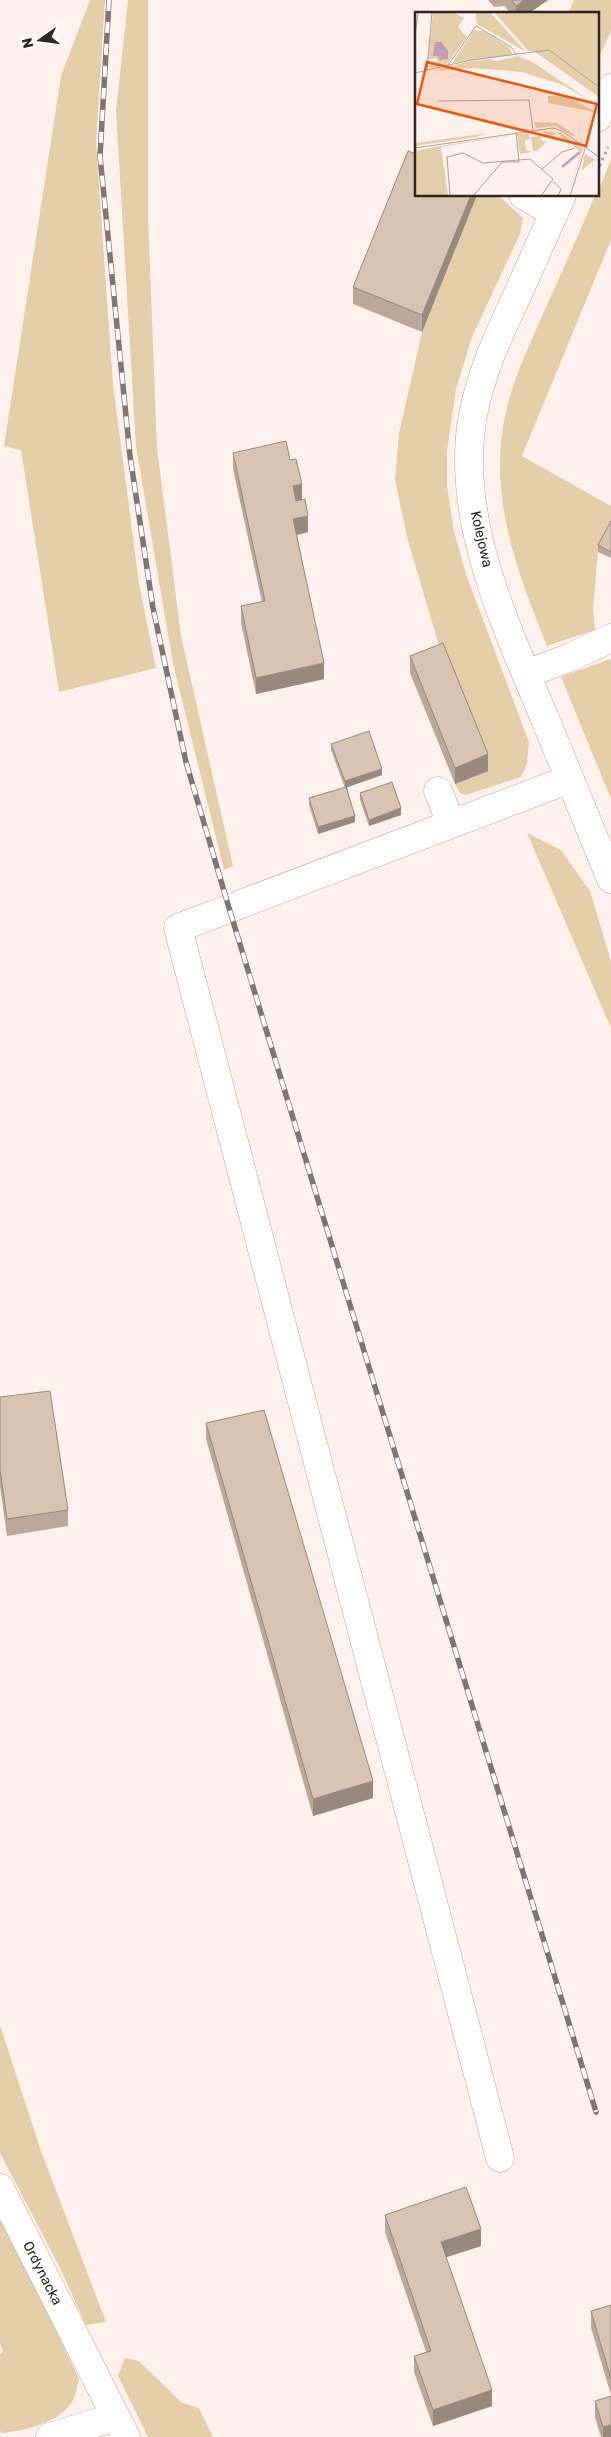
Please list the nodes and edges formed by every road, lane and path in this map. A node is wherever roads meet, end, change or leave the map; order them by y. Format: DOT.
graph roads {
  1 [pos="611,88"];
  2 [pos="598,116"];
  3 [pos="611,140"];
  4 [pos="598,170"];
  5 [pos="527,196"];
  6 [pos="558,204"];
  7 [pos="611,638"];
  8 [pos="526,674"];
  9 [pos="570,779"];
  10 [pos="438,791"];
  11 [pos="452,823"];
  12 [pos="611,879"];
  13 [pos="500,2158"];
  14 [pos="0,2188"];
  15 [pos="120,2427"];
  16 [pos="50,2437"];
  1 -- 2 [label="street"];
  3 -- 4 [label="path"];
  5 -- 6 [label="street"];
  6 -- 8 [label="street, Kolejowa"];
  7 -- 8 [label="street"];
  8 -- 9 [label="street, Kolejowa"];
  9 -- 11 [label="street"];
  9 -- 12 [label="street, Kolejowa"];
  10 -- 11 [label="street"];
  11 -- 13 [label="street"];
  14 -- 15 [label="street, Ordynacka"];
  15 -- 16 [label="street"];
}
